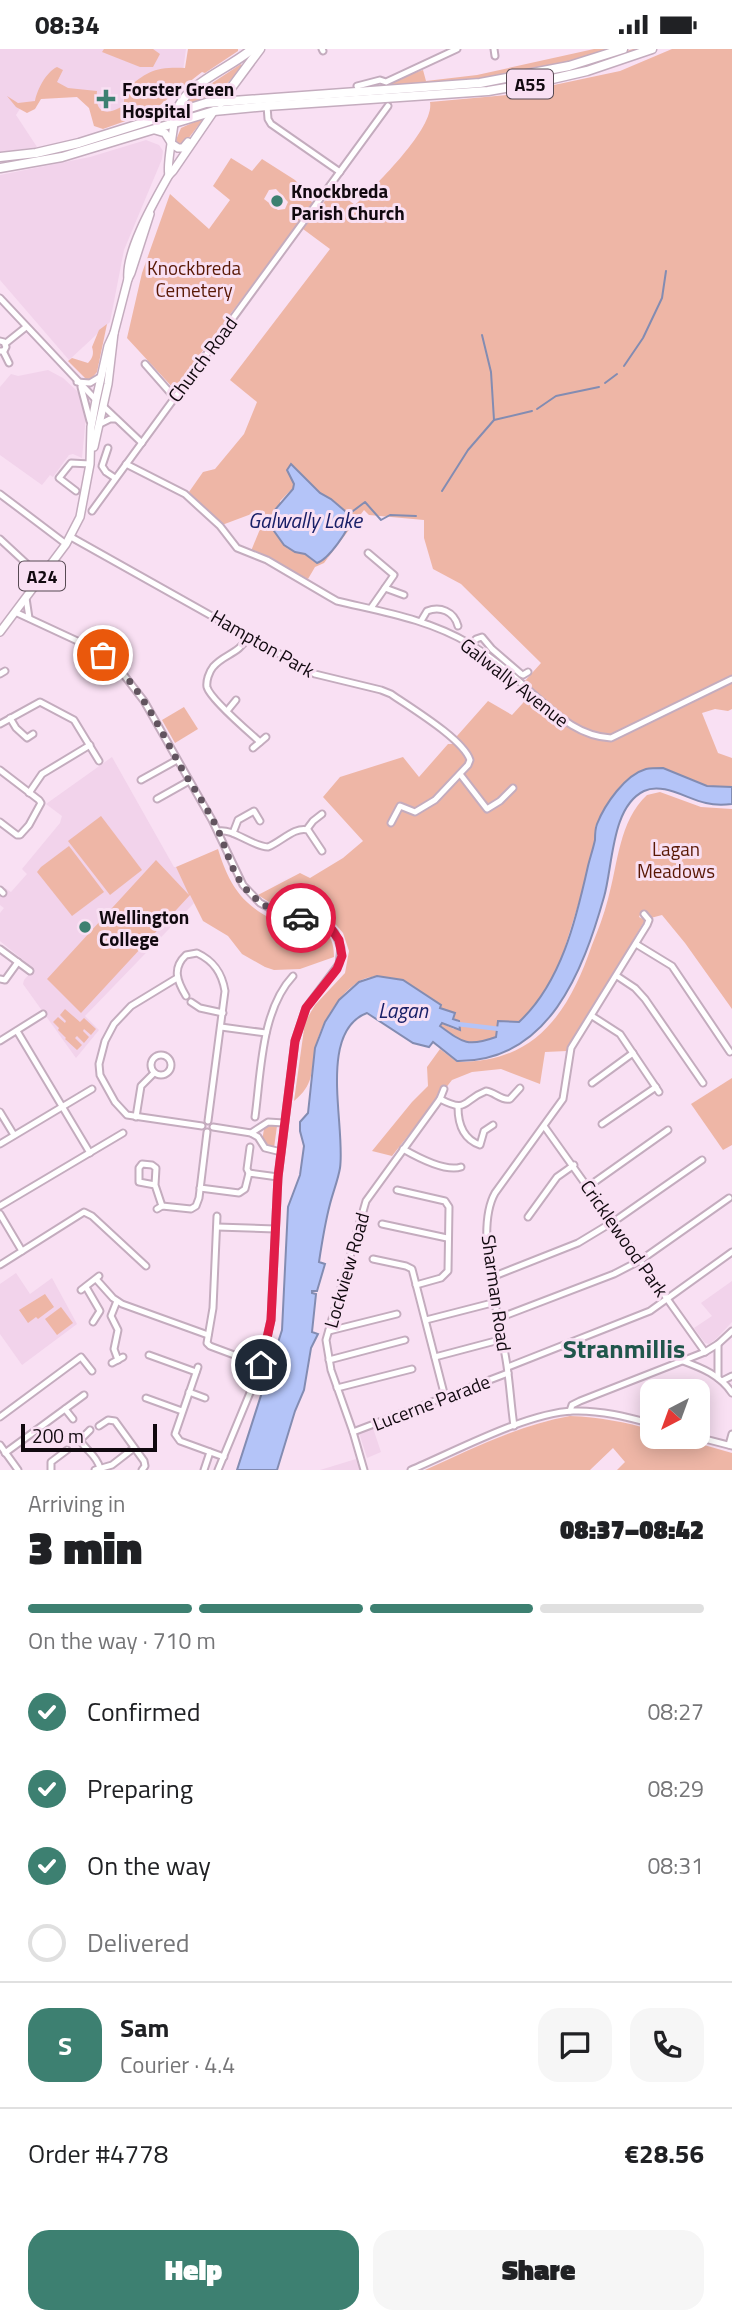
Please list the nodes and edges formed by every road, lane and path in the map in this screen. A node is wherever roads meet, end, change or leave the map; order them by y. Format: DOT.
graph roads {
  1 [pos="260,49"];
  2 [pos="457,49"];
  3 [pos="495,49"];
  4 [pos="623,49"];
  5 [pos="652,49"];
  6 [pos="248,53"];
  7 [pos="495,57"];
  8 [pos="238,79"];
  9 [pos="357,86"];
  10 [pos="386,94"];
  11 [pos="246,99"];
  12 [pos="221,101"];
  13 [pos="267,106"];
  14 [pos="176,111"];
  15 [pos="214,111"];
  16 [pos="174,123"];
  17 [pos="151,130"];
  18 [pos="201,130"];
  19 [pos="172,144"];
  20 [pos="0,157"];
  21 [pos="0,167"];
  22 [pos="340,172"];
  23 [pos="169,175"];
  24 [pos="0,298"];
  25 [pos="26,327"];
  26 [pos="114,333"];
  27 [pos="3,342"];
  28 [pos="1,351"];
  29 [pos="110,361"];
  30 [pos="9,363"];
  31 [pos="145,363"];
  32 [pos="101,375"];
  33 [pos="78,383"];
  34 [pos="174,397"];
  35 [pos="96,400"];
  36 [pos="103,406"];
  37 [pos="117,419"];
  38 [pos="100,424"];
  39 [pos="91,427"];
  40 [pos="90,442"];
  41 [pos="142,443"];
  42 [pos="108,448"];
  43 [pos="90,462"];
  44 [pos="126,464"];
  45 [pos="116,478"];
  46 [pos="76,491"];
  47 [pos="0,493"];
  48 [pos="92,511"];
  49 [pos="69,540"];
  50 [pos="1,541"];
  51 [pos="368,553"];
  52 [pos="41,577"];
  53 [pos="385,588"];
  54 [pos="400,593"];
  55 [pos="26,598"];
  56 [pos="370,608"];
  57 [pos="15,612"];
  58 [pos="30,619"];
  59 [pos="421,621"];
  60 [pos="455,625"];
  61 [pos="0,632"];
  62 [pos="250,635"];
  63 [pos="472,645"];
  64 [pos="528,672"];
  65 [pos="732,679"];
  66 [pos="236,700"];
  67 [pos="227,711"];
  68 [pos="10,718"];
  69 [pos="0,724"];
  70 [pos="33,734"];
  71 [pos="266,737"];
  72 [pos="260,742"];
  73 [pos="90,745"];
  74 [pos="253,748"];
  75 [pos="177,759"];
  76 [pos="99,761"];
  77 [pos="0,770"];
  78 [pos="460,774"];
  79 [pos="141,780"];
  80 [pos="189,781"];
  81 [pos="513,788"];
  82 [pos="29,793"];
  83 [pos="157,799"];
  84 [pos="321,814"];
  85 [pos="260,821"];
  86 [pos="0,822"];
  87 [pos="391,823"];
  88 [pos="307,829"];
  89 [pos="218,831"];
  90 [pos="233,834"];
  91 [pos="322,851"];
  92 [pos="643,914"];
  93 [pos="636,944"];
  94 [pos="0,949"];
  95 [pos="18,962"];
  96 [pos="30,971"];
  97 [pos="293,976"];
  98 [pos="617,976"];
  99 [pos="177,978"];
  100 [pos="0,979"];
  101 [pos="186,996"];
  102 [pos="191,1002"];
  103 [pos="223,1013"];
  104 [pos="43,1014"];
  105 [pos="592,1016"];
  106 [pos="221,1027"];
  107 [pos="17,1031"];
  108 [pos="266,1033"];
  109 [pos="0,1041"];
  110 [pos="730,1052"];
  111 [pos="634,1053"];
  112 [pos="154,1073"];
  113 [pos="592,1083"];
  114 [pos="702,1083"];
  115 [pos="483,1084"];
  116 [pos="520,1088"];
  117 [pos="92,1089"];
  118 [pos="444,1089"];
  119 [pos="484,1092"];
  120 [pos="440,1099"];
  121 [pos="63,1107"];
  122 [pos="458,1107"];
  123 [pos="0,1112"];
  124 [pos="134,1116"];
  125 [pos="255,1117"];
  126 [pos="208,1121"];
  127 [pos="284,1123"];
  128 [pos="601,1124"];
  129 [pos="493,1125"];
  130 [pos="544,1126"];
  131 [pos="213,1127"];
  132 [pos="204,1129"];
  133 [pos="668,1130"];
  134 [pos="122,1133"];
  135 [pos="251,1133"];
  136 [pos="15,1135"];
  137 [pos="0,1144"];
  138 [pos="250,1147"];
  139 [pos="403,1149"];
  140 [pos="281,1152"];
  141 [pos="90,1153"];
  142 [pos="453,1160"];
  143 [pos="702,1160"];
  144 [pos="574,1165"];
  145 [pos="450,1167"];
  146 [pos="461,1167"];
  147 [pos="248,1173"];
  148 [pos="278,1177"];
  149 [pos="155,1185"];
  150 [pos="589,1186"];
  151 [pos="200,1188"];
  152 [pos="397,1191"];
  153 [pos="729,1198"];
  154 [pos="0,1206"];
  155 [pos="217,1216"];
  156 [pos="1,1217"];
  157 [pos="528,1217"];
  158 [pos="614,1221"];
  159 [pos="382,1224"];
  160 [pos="216,1227"];
  161 [pos="275,1229"];
  162 [pos="447,1238"];
  163 [pos="22,1251"];
  164 [pos="732,1252"];
  165 [pos="373,1258"];
  166 [pos="641,1260"];
  167 [pos="0,1265"];
  168 [pos="146,1266"];
  169 [pos="492,1277"];
  170 [pos="416,1285"];
  171 [pos="667,1297"];
  172 [pos="117,1301"];
  173 [pos="496,1302"];
  174 [pos="397,1314"];
  175 [pos="499,1318"];
  176 [pos="426,1320"];
  177 [pos="93,1321"];
  178 [pos="329,1331"];
  179 [pos="732,1331"];
  180 [pos="208,1335"];
  181 [pos="502,1339"];
  182 [pos="405,1340"];
  183 [pos="718,1344"];
  184 [pos="705,1352"];
  185 [pos="149,1355"];
  186 [pos="435,1357"];
  187 [pos="118,1360"];
  188 [pos="329,1360"];
  189 [pos="682,1361"];
  190 [pos="261,1365"];
  191 [pos="412,1369"];
  192 [pos="508,1370"];
  193 [pos="92,1371"];
  194 [pos="732,1376"];
  195 [pos="720,1379"];
  196 [pos="337,1388"];
  197 [pos="189,1392"];
  198 [pos="732,1393"];
  199 [pos="84,1395"];
  200 [pos="445,1397"];
  201 [pos="146,1398"];
  202 [pos="205,1398"];
  203 [pos="65,1409"];
  204 [pos="182,1411"];
  205 [pos="570,1411"];
  206 [pos="0,1417"];
  207 [pos="72,1419"];
  208 [pos="640,1421"];
  209 [pos="99,1426"];
  210 [pos="514,1426"];
  211 [pos="90,1430"];
  212 [pos="353,1432"];
  213 [pos="732,1434"];
  214 [pos="710,1441"];
  215 [pos="0,1445"];
  216 [pos="730,1446"];
  217 [pos="134,1448"];
  218 [pos="67,1450"];
  219 [pos="210,1452"];
  220 [pos="5,1453"];
  221 [pos="224,1457"];
  222 [pos="51,1462"];
  223 [pos="43,1468"];
  224 [pos="102,1469"];
  225 [pos="144,1469"];
  226 [pos="18,1470"];
  227 [pos="51,1470"];
  228 [pos="204,1470"];
  229 [pos="218,1470"];
  230 [pos="364,1470"];
  231 [pos="411,1470"];
  1 -- 6 [label="highway, A24"];
  2 -- 10 [label="street"];
  3 -- 7 [label="street"];
  4 -- 10 [label="highway, A55"];
  5 -- 10 [label="highway, A55"];
  6 -- 8 [label="highway, A24"];
  6 -- 14 [label="highway, A24"];
  8 -- 11 [label="highway"];
  8 -- 12 [label="highway, A24"];
  9 -- 10 [label="street"];
  10 -- 11 [label="highway, A55"];
  10 -- 13 [label="highway, A55"];
  10 -- 22 [label="street, Church Road"];
  11 -- 12 [label="highway, A55"];
  12 -- 14 [label="highway, A55"];
  12 -- 15 [label="highway, A24"];
  13 -- 15 [label="highway, A55"];
  13 -- 22 [label="street"];
  14 -- 16 [label="highway, A24"];
  14 -- 20 [label="highway, A55"];
  15 -- 16 [label="highway, A55"];
  15 -- 18 [label="main road, A24"];
  16 -- 17 [label="highway, A55"];
  16 -- 19 [label="main road, A24"];
  17 -- 19 [label="main road"];
  17 -- 21 [label="highway, A55"];
  18 -- 19 [label="main road, A24"];
  18 -- 23 [label="main road, A24"];
  19 -- 23 [label="main road, A24"];
  22 -- 34 [label="street, Church Road"];
  23 -- 26 [label="main road, A24"];
  24 -- 25 [label="street"];
  25 -- 27 [label="street"];
  25 -- 33 [label="street"];
  26 -- 29 [label="main road, A24"];
  26 -- 32 [label="main road, A24"];
  27 -- 28 [label="street"];
  28 -- 30 [label="street"];
  29 -- 35 [label="main road"];
  29 -- 36 [label="main road, A24"];
  31 -- 34 [label="street"];
  32 -- 33 [label="street"];
  32 -- 35 [label="main road, A24"];
  33 -- 35 [label="street"];
  33 -- 39 [label="street"];
  34 -- 41 [label="street, Church Road"];
  35 -- 36 [label="street"];
  35 -- 39 [label="main road, A24"];
  36 -- 37 [label="street"];
  36 -- 38 [label="main road, A24"];
  36 -- 40 [label="main road"];
  37 -- 38 [label="street"];
  37 -- 41 [label="street"];
  38 -- 43 [label="main road, A24"];
  39 -- 40 [label="main road, A24"];
  40 -- 43 [label="main road, A24"];
  41 -- 44 [label="street, Church Road"];
  42 -- 45 [label="street"];
  43 -- 46 [label="street"];
  43 -- 49 [label="main road, A24"];
  44 -- 45 [label="street, Church Road"];
  44 -- 56 [label="street, Galwally Avenue"];
  45 -- 48 [label="street, Church Road"];
  47 -- 49 [label="street, Hampton Park"];
  49 -- 52 [label="main road, A24"];
  49 -- 62 [label="street, Hampton Park"];
  50 -- 52 [label="street"];
  51 -- 53 [label="street"];
  52 -- 55 [label="main road, A24"];
  53 -- 54 [label="street"];
  53 -- 56 [label="street"];
  55 -- 57 [label="main road, A24"];
  55 -- 58 [label="street"];
  56 -- 59 [label="street, Galwally Avenue"];
  57 -- 58 [label="street"];
  57 -- 61 [label="main road, A24"];
  58 -- 75 [label="street"];
  59 -- 60 [label="street"];
  59 -- 63 [label="street, Galwally Avenue"];
  62 -- 67 [label="street"];
  62 -- 78 [label="street, Hampton Park"];
  63 -- 64 [label="street"];
  63 -- 65 [label="street, Galwally Avenue"];
  66 -- 67 [label="street"];
  67 -- 72 [label="street"];
  68 -- 69 [label="street"];
  68 -- 70 [label="street"];
  68 -- 73 [label="street"];
  71 -- 72 [label="street"];
  72 -- 74 [label="street"];
  73 -- 76 [label="street"];
  73 -- 82 [label="street"];
  75 -- 79 [label="street"];
  75 -- 80 [label="street"];
  77 -- 82 [label="street"];
  78 -- 81 [label="street"];
  78 -- 87 [label="street"];
  80 -- 83 [label="street"];
  80 -- 89 [label="street"];
  82 -- 86 [label="street"];
  84 -- 88 [label="street"];
  85 -- 90 [label="street"];
  88 -- 90 [label="street"];
  88 -- 91 [label="street"];
  89 -- 90 [label="street"];
  89 -- 127 [label="street"];
  92 -- 93 [label="street, Sharman Road"];
  93 -- 98 [label="street, Sharman Road"];
  93 -- 110 [label="street"];
  94 -- 95 [label="street"];
  95 -- 96 [label="street"];
  95 -- 100 [label="street"];
  97 -- 108 [label="street"];
  98 -- 105 [label="street, Sharman Road"];
  98 -- 114 [label="street"];
  99 -- 101 [label="street"];
  99 -- 103 [label="street"];
  99 -- 124 [label="street"];
  102 -- 103 [label="street"];
  103 -- 106 [label="street"];
  104 -- 107 [label="street"];
  105 -- 111 [label="street"];
  105 -- 130 [label="street, Sharman Road"];
  106 -- 108 [label="street"];
  106 -- 126 [label="street"];
  107 -- 109 [label="street"];
  107 -- 121 [label="street"];
  108 -- 125 [label="street"];
  111 -- 113 [label="street"];
  111 -- 128 [label="street"];
  112 -- 112 [label="street"];
  112 -- 124 [label="street"];
  115 -- 119 [label="street"];
  116 -- 119 [label="street"];
  117 -- 121 [label="street"];
  118 -- 120 [label="street, Lockview Road"];
  119 -- 122 [label="street"];
  120 -- 122 [label="street"];
  120 -- 139 [label="street, Lockview Road"];
  121 -- 136 [label="street"];
  121 -- 141 [label="street"];
  122 -- 129 [label="street"];
  123 -- 136 [label="street"];
  124 -- 132 [label="street"];
  126 -- 131 [label="street"];
  126 -- 132 [label="street"];
  127 -- 135 [label="street"];
  127 -- 140 [label="street"];
  130 -- 144 [label="street, Cricklewood Park"];
  130 -- 169 [label="street, Sharman Road"];
  131 -- 132 [label="street"];
  131 -- 135 [label="street"];
  132 -- 151 [label="street"];
  133 -- 150 [label="street"];
  134 -- 141 [label="street"];
  135 -- 140 [label="street"];
  136 -- 137 [label="street"];
  138 -- 147 [label="street"];
  139 -- 145 [label="street"];
  139 -- 178 [label="street, Lockview Road"];
  140 -- 148 [label="street"];
  141 -- 154 [label="street"];
  142 -- 145 [label="street"];
  143 -- 158 [label="street"];
  144 -- 150 [label="street, Cricklewood Park"];
  144 -- 157 [label="street"];
  145 -- 146 [label="street"];
  147 -- 148 [label="street"];
  147 -- 151 [label="street"];
  148 -- 161 [label="street"];
  149 -- 149 [label="street"];
  149 -- 151 [label="street"];
  150 -- 158 [label="street, Cricklewood Park"];
  152 -- 162 [label="street"];
  153 -- 166 [label="street"];
  155 -- 160 [label="street"];
  156 -- 163 [label="street"];
  158 -- 166 [label="street, Cricklewood Park"];
  158 -- 169 [label="street"];
  159 -- 162 [label="street"];
  160 -- 161 [label="street"];
  160 -- 180 [label="street"];
  161 -- 190 [label="street"];
  162 -- 170 [label="street"];
  163 -- 167 [label="street"];
  163 -- 168 [label="street"];
  164 -- 171 [label="street, Lucerne Parade"];
  165 -- 170 [label="street"];
  166 -- 171 [label="street, Cricklewood Park"];
  166 -- 175 [label="street"];
  169 -- 173 [label="street, Sharman Road"];
  170 -- 176 [label="street"];
  171 -- 184 [label="street, Cricklewood Park"];
  171 -- 192 [label="street, Lucerne Parade"];
  172 -- 177 [label="street"];
  172 -- 180 [label="street"];
  172 -- 187 [label="street"];
  173 -- 175 [label="street, Sharman Road"];
  173 -- 176 [label="street"];
  174 -- 178 [label="street"];
  175 -- 181 [label="street, Sharman Road"];
  176 -- 186 [label="street"];
  178 -- 188 [label="street, Lockview Road"];
  179 -- 183 [label="street"];
  180 -- 190 [label="street"];
  181 -- 186 [label="street"];
  181 -- 192 [label="street, Sharman Road"];
  182 -- 188 [label="street"];
  183 -- 184 [label="street"];
  183 -- 195 [label="street"];
  184 -- 189 [label="street"];
  185 -- 197 [label="street"];
  186 -- 200 [label="street"];
  188 -- 196 [label="street, Lockview Road"];
  189 -- 195 [label="street"];
  189 -- 205 [label="street"];
  190 -- 221 [label="street"];
  191 -- 196 [label="street"];
  192 -- 200 [label="street, Lucerne Parade"];
  192 -- 210 [label="street, Sharman Road"];
  193 -- 206 [label="street"];
  194 -- 195 [label="street"];
  195 -- 198 [label="street"];
  196 -- 212 [label="street, Lockview Road"];
  197 -- 202 [label="street"];
  197 -- 204 [label="street"];
  199 -- 203 [label="street"];
  200 -- 212 [label="street, Lucerne Parade"];
  201 -- 204 [label="street"];
  203 -- 207 [label="street"];
  203 -- 220 [label="street"];
  204 -- 219 [label="street"];
  205 -- 208 [label="street"];
  205 -- 210 [label="street"];
  209 -- 217 [label="street"];
  210 -- 231 [label="street"];
  211 -- 224 [label="street"];
  212 -- 230 [label="street, Lockview Road"];
  213 -- 216 [label="street"];
  214 -- 216 [label="street"];
  215 -- 220 [label="street"];
  217 -- 224 [label="street"];
  217 -- 225 [label="street"];
  218 -- 222 [label="street"];
  219 -- 221 [label="street"];
  219 -- 228 [label="street"];
  220 -- 226 [label="street"];
  221 -- 229 [label="street"];
  222 -- 223 [label="street"];
  222 -- 227 [label="street"];
}
